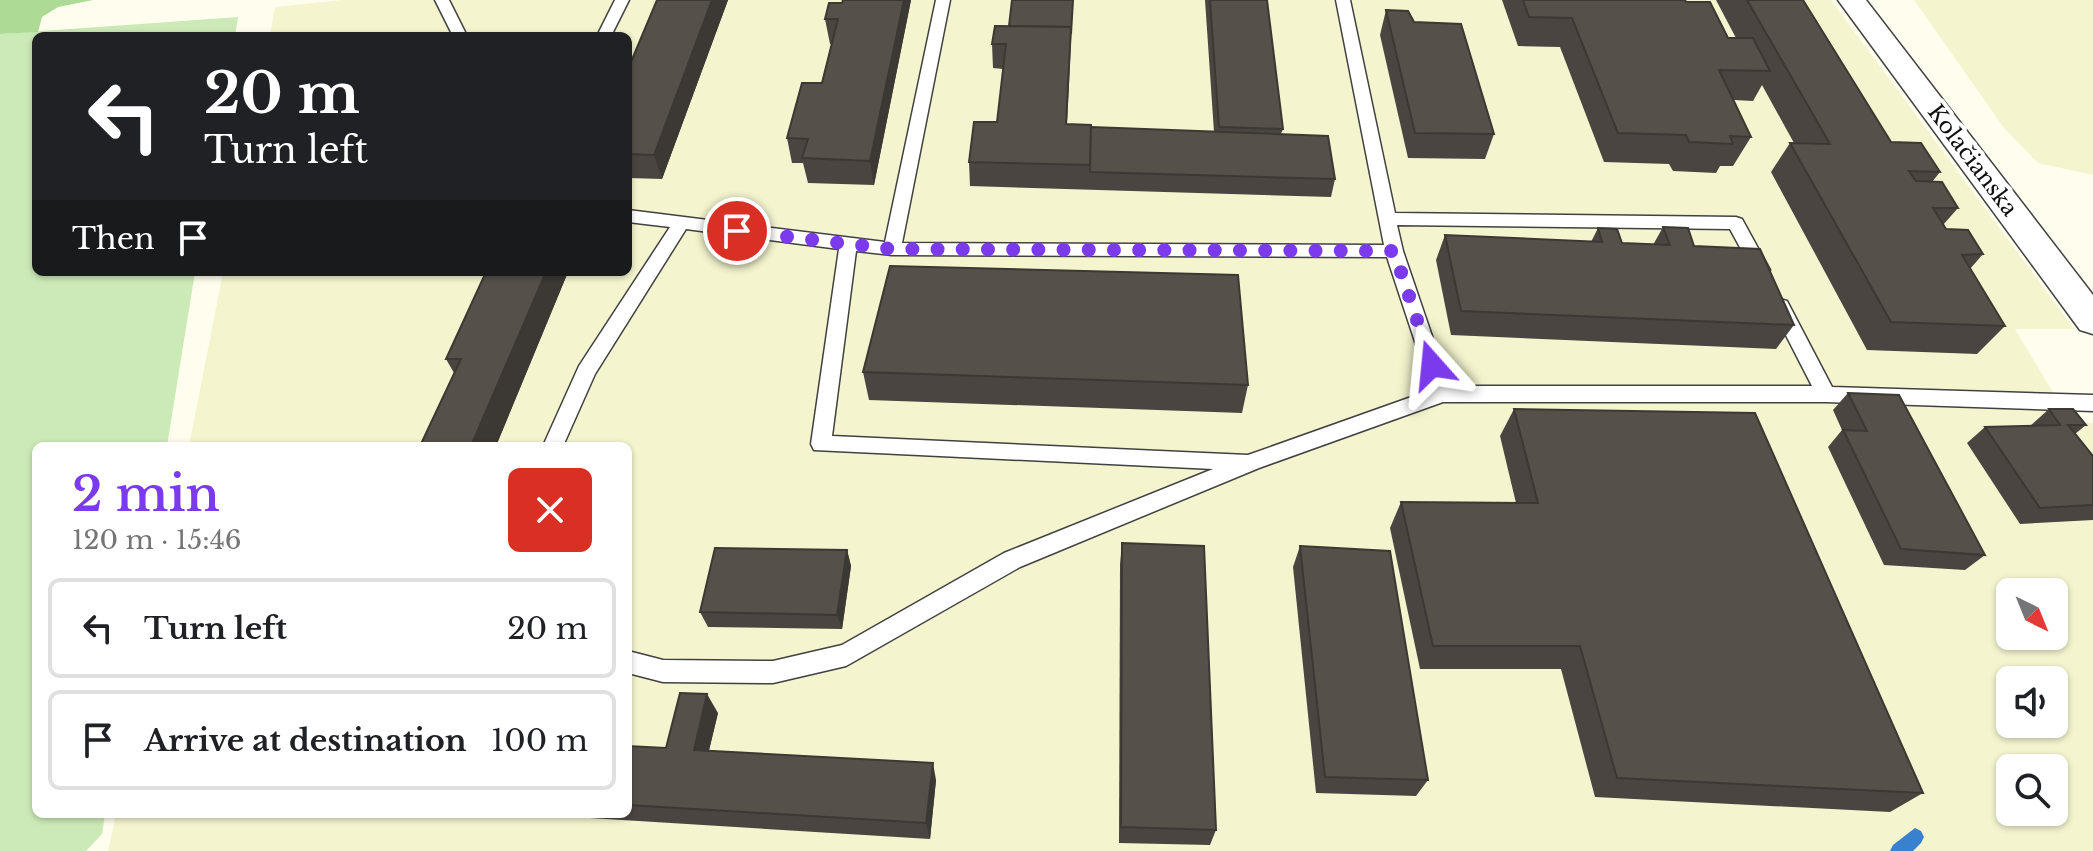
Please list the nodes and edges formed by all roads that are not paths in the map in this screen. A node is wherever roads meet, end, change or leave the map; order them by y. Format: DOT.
graph roads {
  1 [pos="442,0"];
  2 [pos="622,0"];
  3 [pos="943,0"];
  4 [pos="1343,0"];
  5 [pos="1852,0"];
  6 [pos="458,32"];
  7 [pos="606,32"];
  8 [pos="632,217"];
  9 [pos="1387,219"];
  10 [pos="681,224"];
  11 [pos="848,246"];
  12 [pos="892,249"];
  13 [pos="1394,251"];
  14 [pos="2093,321"];
  15 [pos="1442,394"];
  16 [pos="1826,394"];
  17 [pos="2093,403"];
  18 [pos="555,442"];
  19 [pos="1252,462"];
  20 [pos="632,663"];
  1 -- 6 [label="lane"];
  2 -- 7 [label="lane"];
  3 -- 12 [label="lane"];
  4 -- 9 [label="lane"];
  5 -- 14 [label="street, Kolačianska"];
  8 -- 10 [label="lane"];
  9 -- 13 [label="lane"];
  9 -- 16 [label="lane"];
  10 -- 11 [label="lane"];
  10 -- 18 [label="lane"];
  11 -- 12 [label="lane"];
  11 -- 19 [label="lane"];
  12 -- 13 [label="lane"];
  13 -- 15 [label="lane"];
  15 -- 16 [label="lane"];
  15 -- 19 [label="lane"];
  16 -- 17 [label="lane"];
  19 -- 20 [label="lane"];
}
